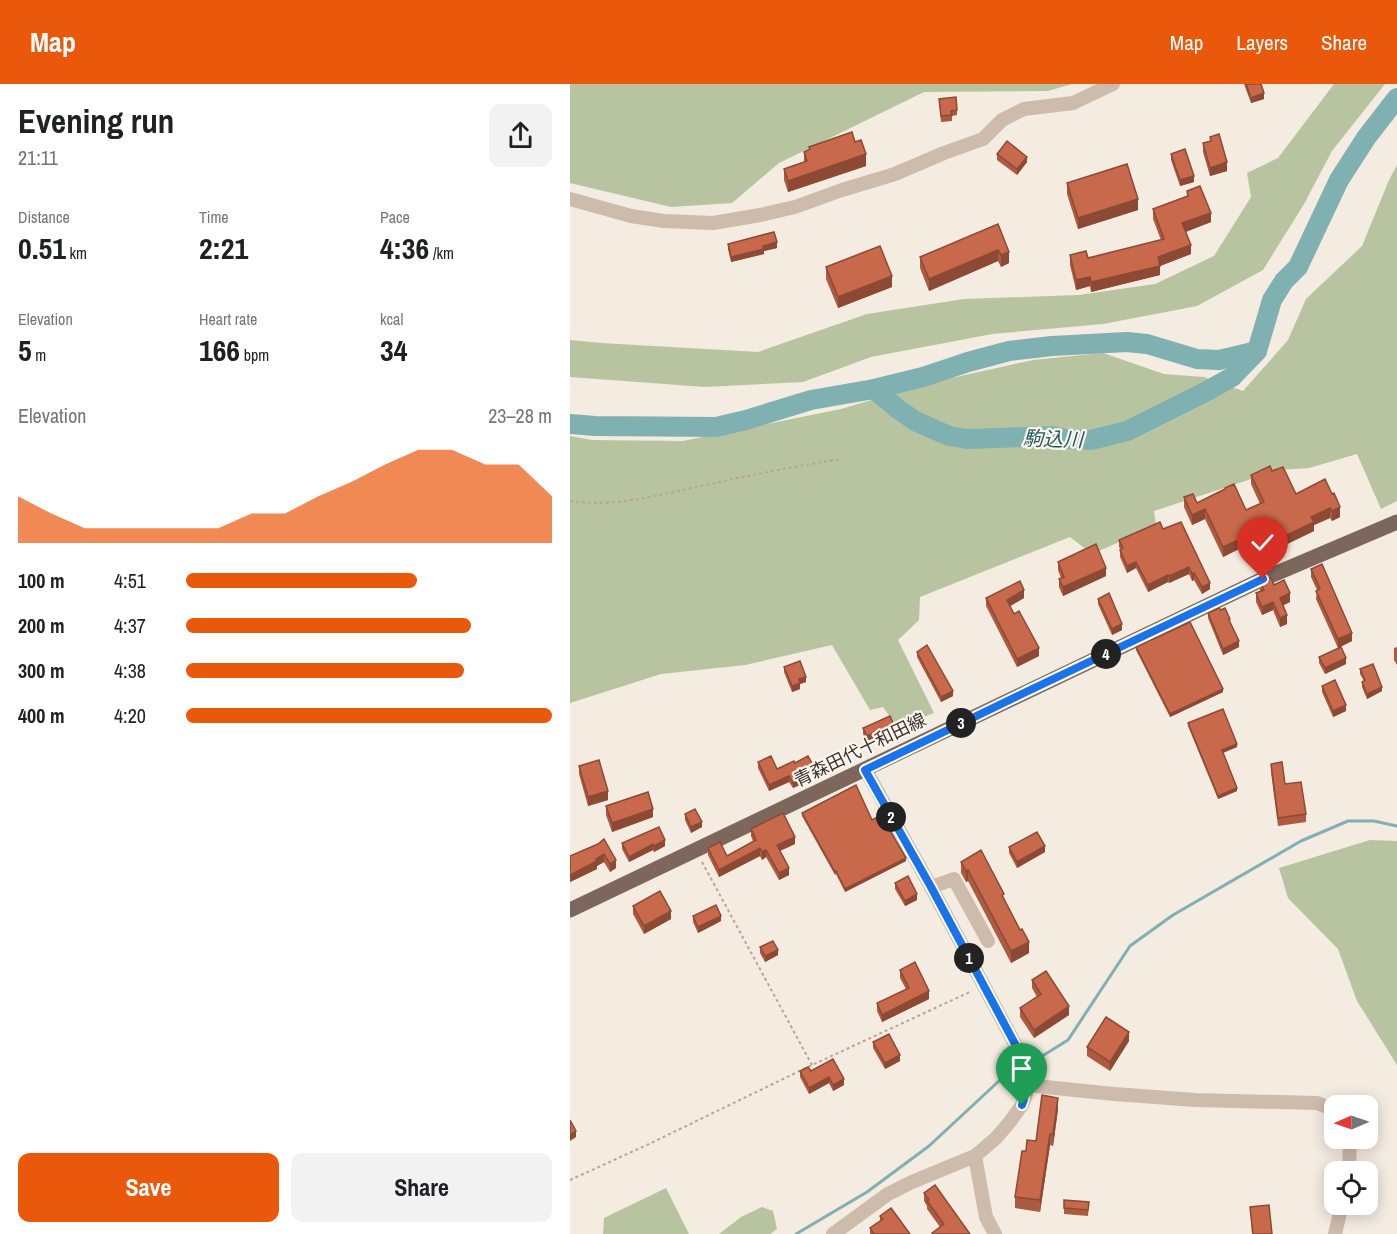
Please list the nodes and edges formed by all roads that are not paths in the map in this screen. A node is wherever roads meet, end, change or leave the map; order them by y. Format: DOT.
graph roads {
  1 [pos="1113,84"];
  2 [pos="570,199"];
  3 [pos="1397,522"];
  4 [pos="865,770"];
  5 [pos="931,887"];
  6 [pos="570,910"];
  7 [pos="988,941"];
  8 [pos="1026,1085"];
  9 [pos="1324,1106"];
  10 [pos="975,1156"];
  11 [pos="1340,1215"];
  12 [pos="833,1234"];
  13 [pos="995,1234"];
  14 [pos="1335,1234"];
  1 -- 2 [label="street"];
  3 -- 4 [label="main road, 青森田代十和田線"];
  4 -- 5 [label="street"];
  4 -- 6 [label="main road, 青森田代十和田線"];
  5 -- 7 [label="street"];
  5 -- 8 [label="street"];
  8 -- 9 [label="street"];
  8 -- 10 [label="street"];
  10 -- 12 [label="street"];
  10 -- 13 [label="street"];
  11 -- 14 [label="street"];
}
